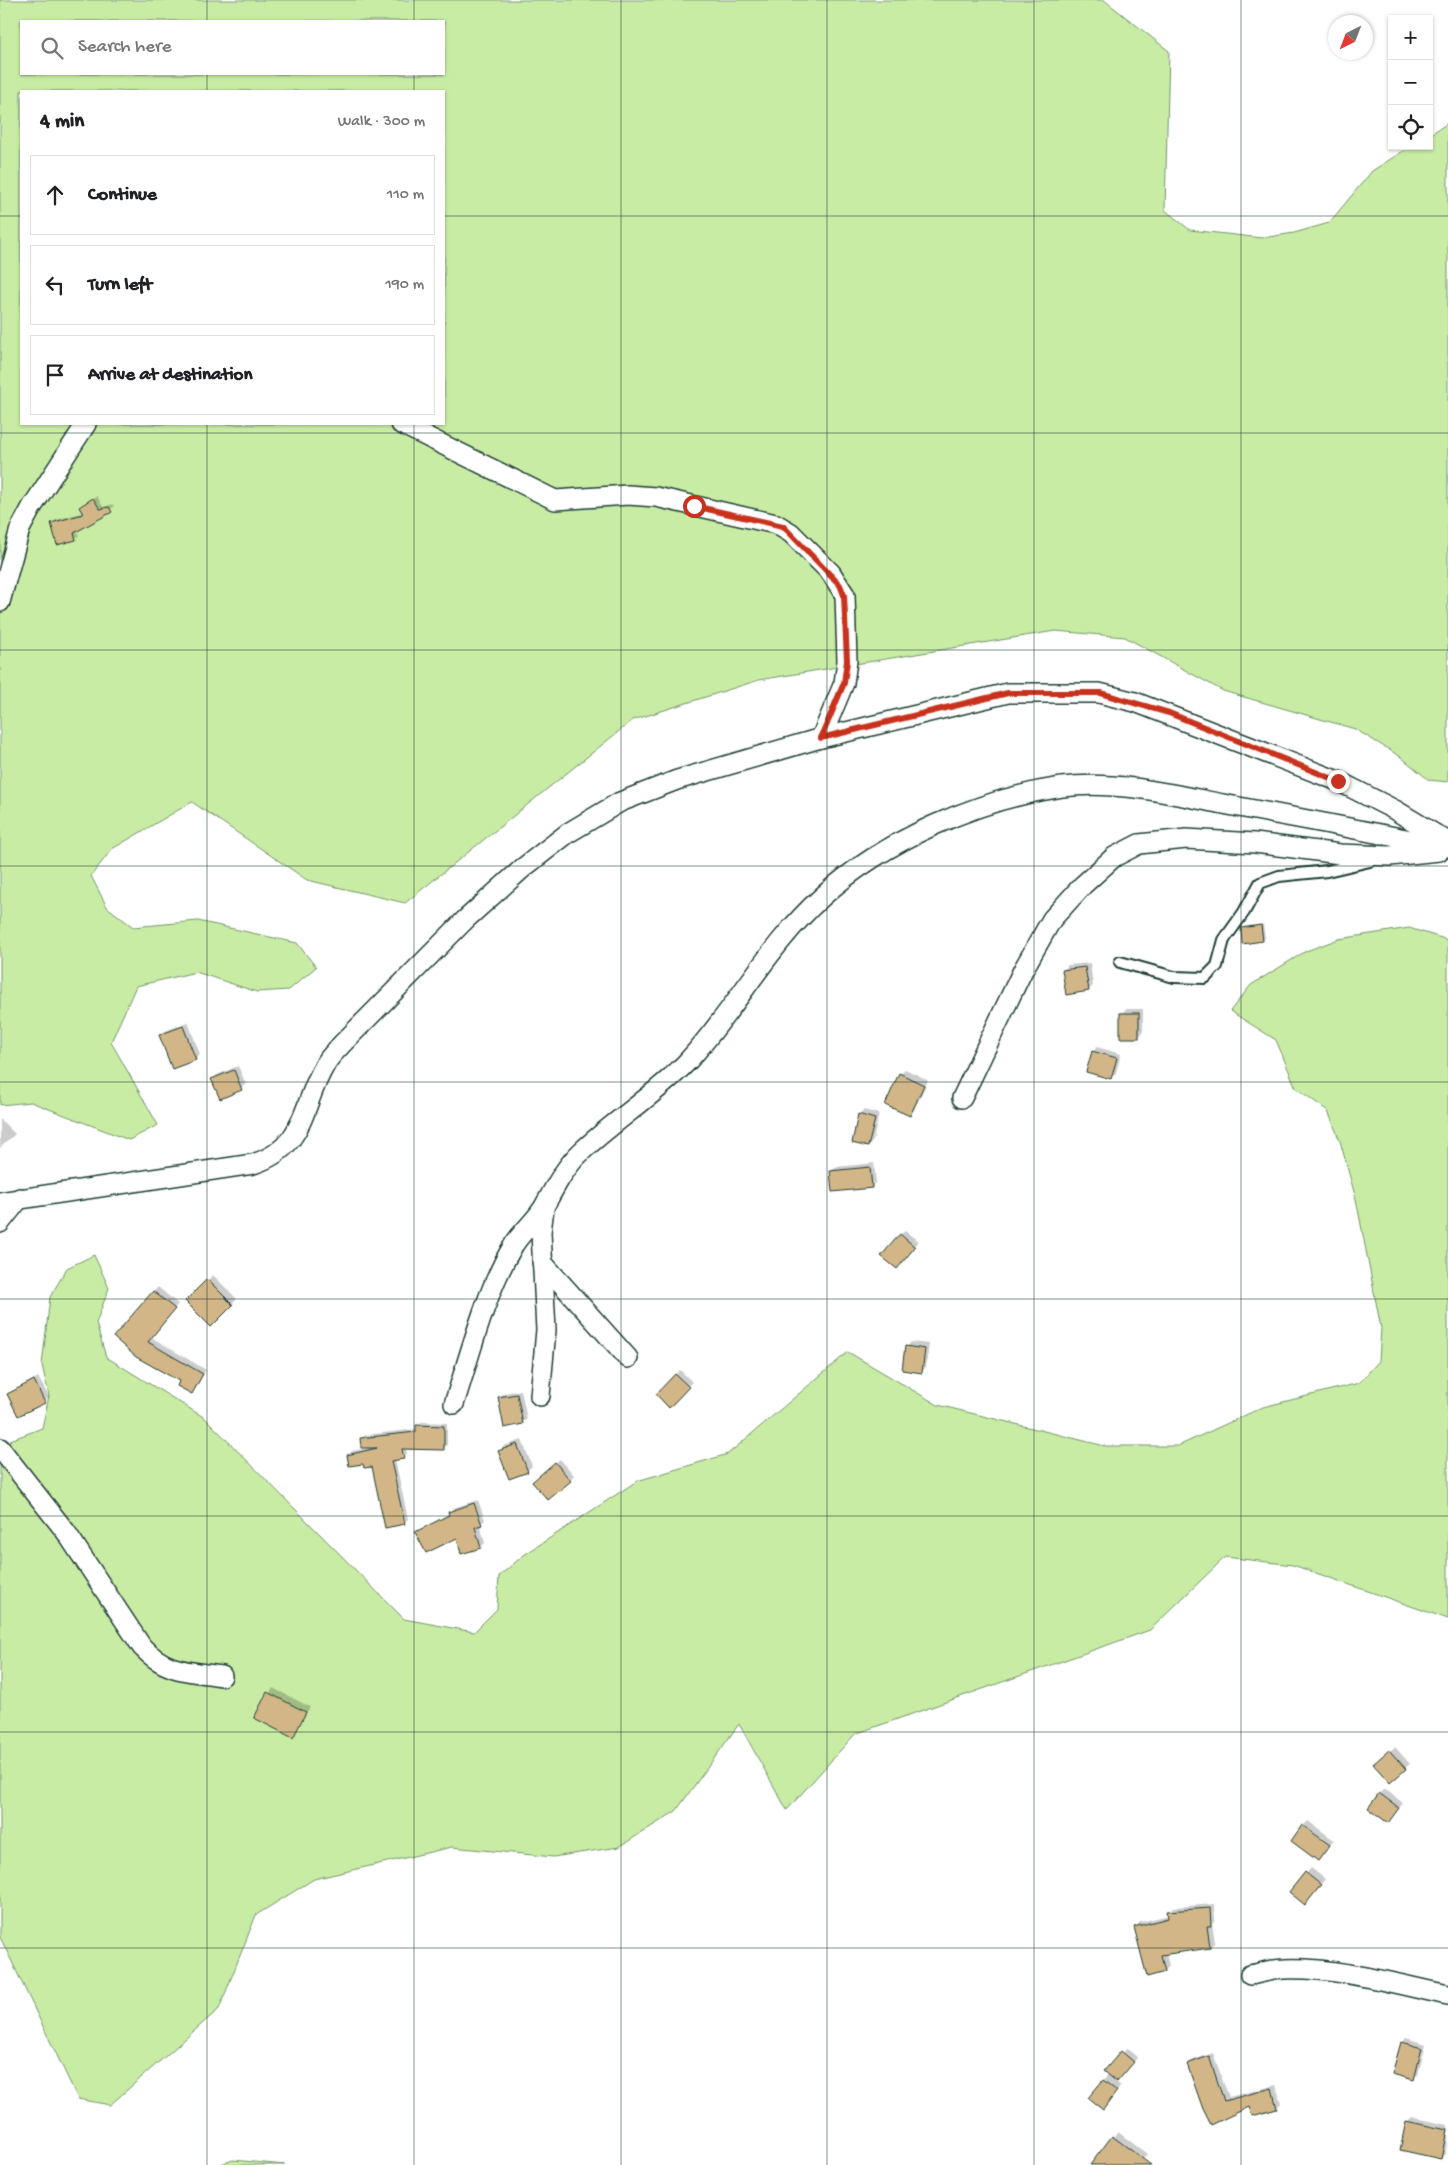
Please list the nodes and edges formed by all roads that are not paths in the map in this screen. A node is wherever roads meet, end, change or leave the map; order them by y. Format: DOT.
graph roads {
  1 [pos="85,425"];
  2 [pos="403,425"];
  3 [pos="0,602"];
  4 [pos="821,738"];
  5 [pos="1448,842"];
  6 [pos="1448,849"];
  7 [pos="1390,856"];
  8 [pos="1120,962"];
  9 [pos="962,1098"];
  10 [pos="20,1198"];
  11 [pos="0,1202"];
  12 [pos="544,1208"];
  13 [pos="0,1223"];
  14 [pos="542,1262"];
  15 [pos="628,1358"];
  16 [pos="540,1396"];
  17 [pos="454,1404"];
  18 [pos="0,1448"];
  19 [pos="222,1676"];
  20 [pos="1250,1975"];
  21 [pos="1448,1995"];
  1 -- 3 [label="street"];
  2 -- 4 [label="street"];
  4 -- 5 [label="street"];
  4 -- 10 [label="street"];
  6 -- 7 [label="street"];
  6 -- 12 [label="street"];
  7 -- 8 [label="lane"];
  7 -- 9 [label="street"];
  10 -- 11 [label="street"];
  10 -- 13 [label="street"];
  12 -- 14 [label="street"];
  12 -- 17 [label="street"];
  14 -- 15 [label="street"];
  14 -- 16 [label="street"];
  18 -- 19 [label="street"];
  20 -- 21 [label="street"];
}
